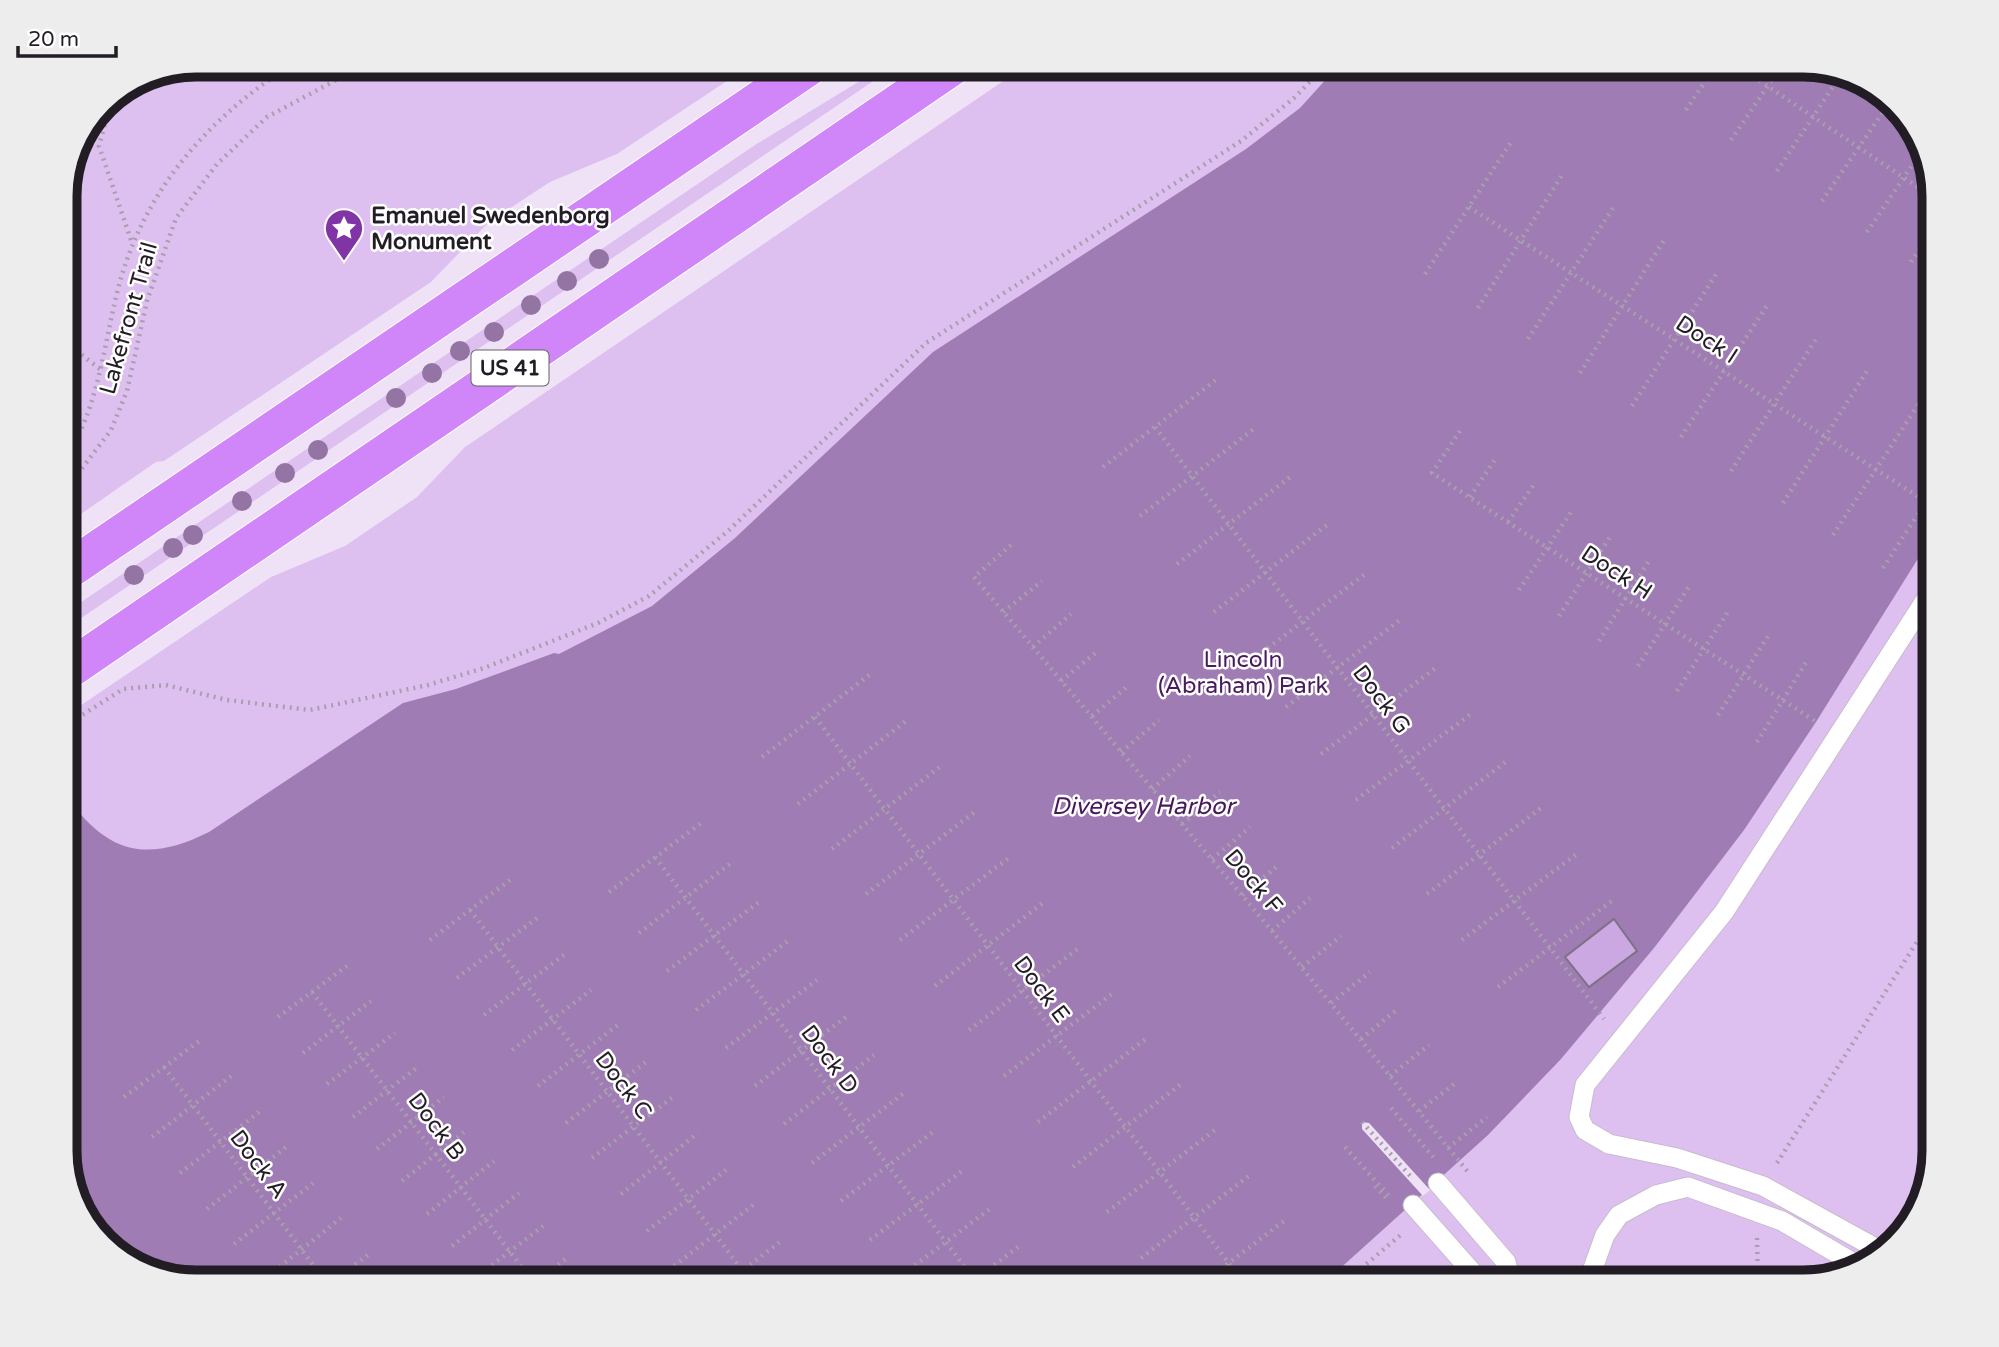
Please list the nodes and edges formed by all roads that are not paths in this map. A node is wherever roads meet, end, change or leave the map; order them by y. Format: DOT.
graph roads {
  1 [pos="793,77"];
  2 [pos="936,77"];
  3 [pos="77,564"];
  4 [pos="1922,606"];
  5 [pos="77,663"];
  6 [pos="1694,1164"];
  7 [pos="1439,1173"];
  8 [pos="1688,1187"];
  9 [pos="1405,1205"];
  10 [pos="1873,1247"];
  11 [pos="1849,1260"];
  12 [pos="1469,1270"];
  13 [pos="1508,1270"];
  14 [pos="1592,1270"];
  1 -- 3 [label="highway"];
  2 -- 5 [label="highway, US 41"];
  4 -- 6 [label="lane"];
  6 -- 8 [label="lane"];
  6 -- 10 [label="lane"];
  7 -- 13 [label="lane"];
  8 -- 11 [label="lane"];
  8 -- 14 [label="lane"];
  9 -- 12 [label="lane"];
}
